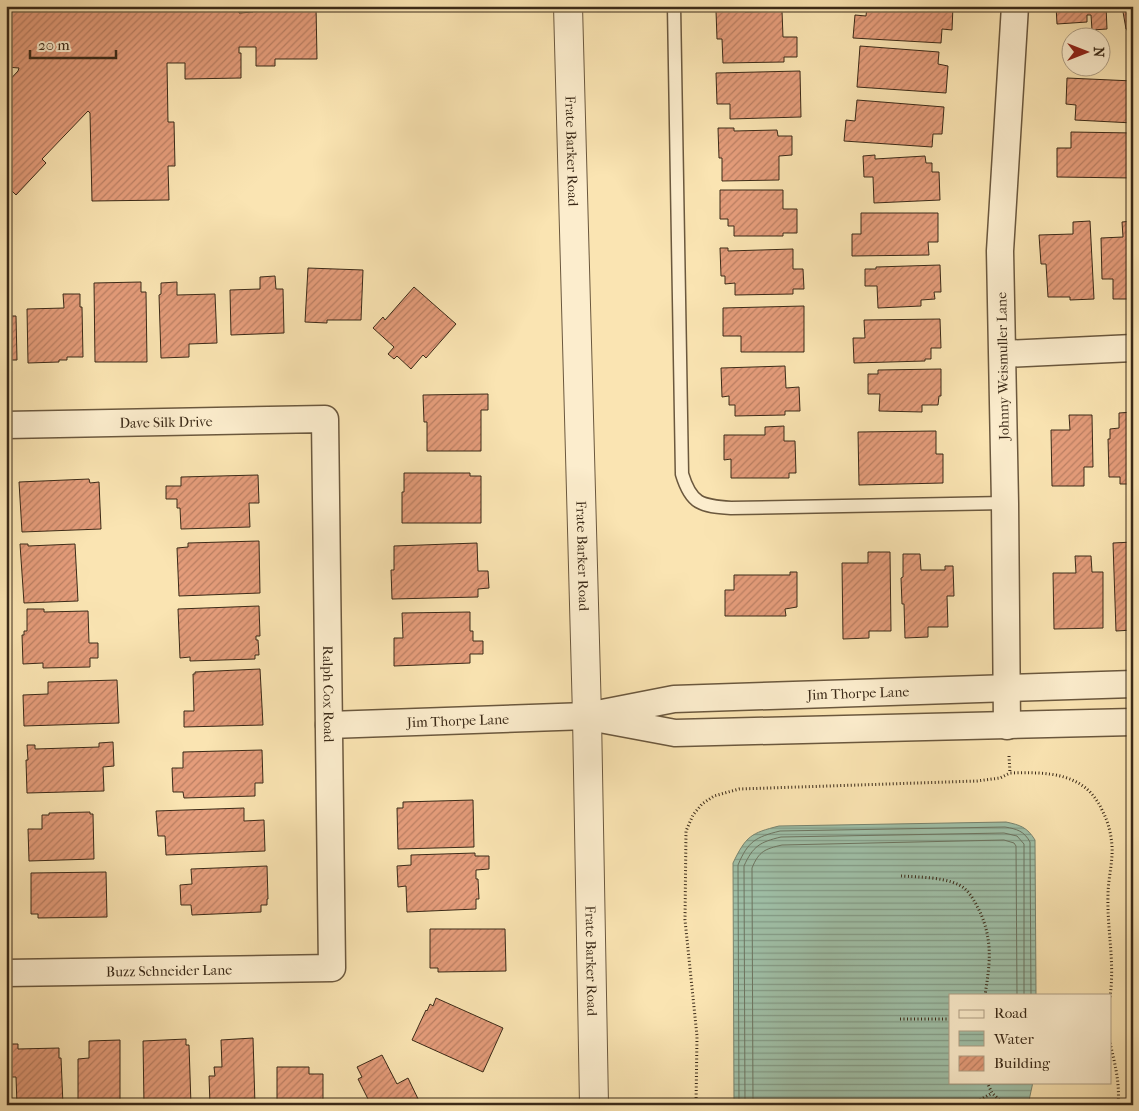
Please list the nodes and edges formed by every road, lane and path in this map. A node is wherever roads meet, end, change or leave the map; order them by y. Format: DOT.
graph roads {
  1 [pos="568,6"];
  2 [pos="674,6"];
  3 [pos="1015,6"];
  4 [pos="1133,348"];
  5 [pos="1002,354"];
  6 [pos="325,419"];
  7 [pos="6,425"];
  8 [pos="1005,503"];
  9 [pos="1133,684"];
  10 [pos="1007,690"];
  11 [pos="587,716"];
  12 [pos="1133,722"];
  13 [pos="329,725"];
  14 [pos="1007,726"];
  15 [pos="1009,756"];
  16 [pos="1010,773"];
  17 [pos="901,876"];
  18 [pos="332,968"];
  19 [pos="6,974"];
  20 [pos="985,994"];
  21 [pos="1110,994"];
  22 [pos="900,1019"];
  23 [pos="949,1019"];
  24 [pos="1112,1051"];
  25 [pos="989,1084"];
  26 [pos="992,1093"];
  27 [pos="594,1105"];
  28 [pos="696,1105"];
  29 [pos="972,1105"];
  30 [pos="1005,1105"];
  31 [pos="1118,1105"];
  1 -- 11 [label="street, Frate Barker Road"];
  2 -- 8 [label="lane"];
  3 -- 5 [label="street, Johnny Weismuller Lane"];
  4 -- 5 [label="street"];
  5 -- 8 [label="street, Johnny Weismuller Lane"];
  6 -- 7 [label="street, Dave Silk Drive"];
  6 -- 13 [label="street, Ralph Cox Road"];
  8 -- 10 [label="street, Johnny Weismuller Lane"];
  9 -- 10 [label="street, Jim Thorpe Lane"];
  10 -- 11 [label="street, Jim Thorpe Lane"];
  10 -- 14 [label="street, Johnny Weismuller Lane"];
  11 -- 13 [label="street, Jim Thorpe Lane"];
  11 -- 14 [label="street, Jim Thorpe Lane"];
  11 -- 27 [label="street, Frate Barker Road"];
  12 -- 14 [label="street, Jim Thorpe Lane"];
  13 -- 18 [label="street, Ralph Cox Road"];
  15 -- 16 [label="path"];
  16 -- 21 [label="path"];
  16 -- 28 [label="path"];
  17 -- 20 [label="path"];
  18 -- 19 [label="street, Buzz Schneider Lane"];
  22 -- 23 [label="path"];
  24 -- 31 [label="path"];
  25 -- 26 [label="path"];
  26 -- 29 [label="path"];
  26 -- 30 [label="path"];
}
